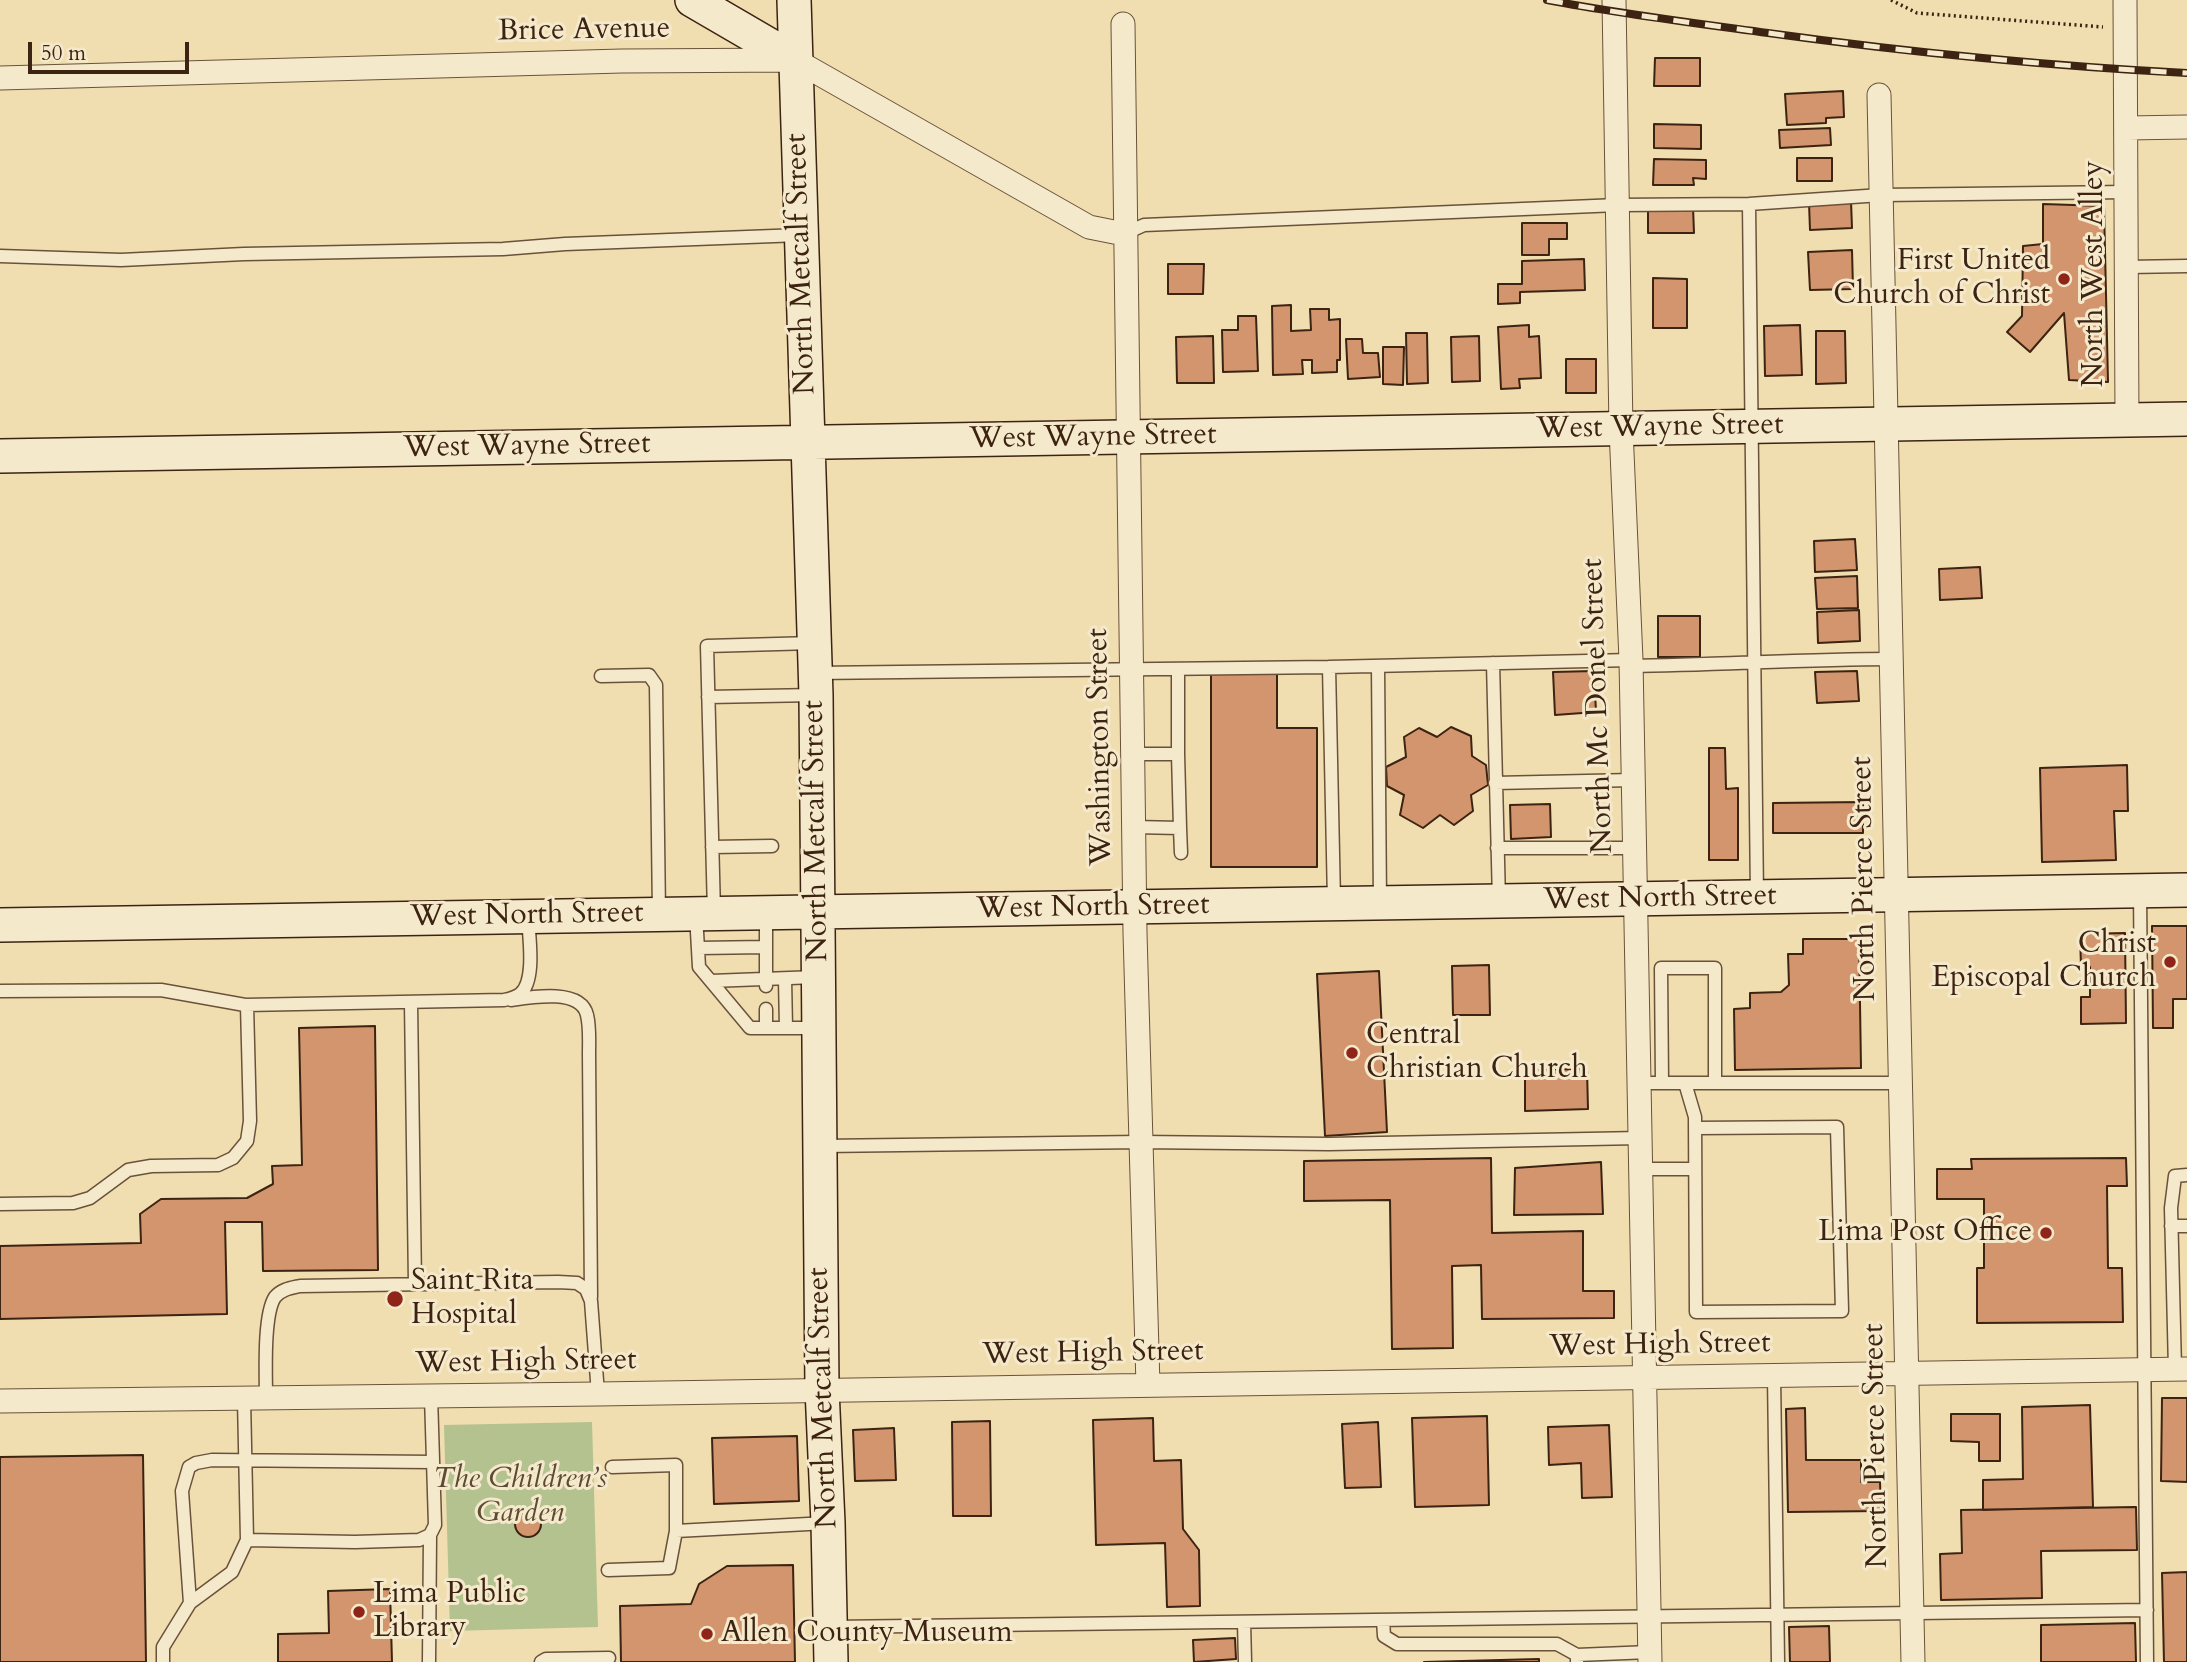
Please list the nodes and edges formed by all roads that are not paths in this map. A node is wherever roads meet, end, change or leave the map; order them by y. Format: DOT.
graph roads {
  1 [pos="692,0"];
  2 [pos="794,0"];
  3 [pos="1614,0"];
  4 [pos="2125,0"];
  5 [pos="1123,24"];
  6 [pos="795,60"];
  7 [pos="0,78"];
  8 [pos="1879,95"];
  9 [pos="2187,127"];
  10 [pos="2127,128"];
  11 [pos="2127,192"];
  12 [pos="1881,195"];
  13 [pos="1749,204"];
  14 [pos="1618,205"];
  15 [pos="801,234"];
  16 [pos="1124,234"];
  17 [pos="0,256"];
  18 [pos="2187,266"];
  19 [pos="2127,267"];
  20 [pos="2187,419"];
  21 [pos="2127,420"];
  22 [pos="1886,425"];
  23 [pos="1751,427"];
  24 [pos="1621,429"];
  25 [pos="1128,437"];
  26 [pos="807,443"];
  27 [pos="0,456"];
  28 [pos="1892,659"];
  29 [pos="1755,662"];
  30 [pos="1493,663"];
  31 [pos="1631,663"];
  32 [pos="1378,666"];
  33 [pos="1329,667"];
  34 [pos="1178,669"];
  35 [pos="815,670"];
  36 [pos="1131,670"];
  37 [pos="601,676"];
  38 [pos="708,698"];
  39 [pos="1133,754"];
  40 [pos="1178,754"];
  41 [pos="1633,780"];
  42 [pos="1495,783"];
  43 [pos="1134,827"];
  44 [pos="1180,828"];
  45 [pos="772,845"];
  46 [pos="712,846"];
  47 [pos="1497,848"];
  48 [pos="1635,848"];
  49 [pos="1181,853"];
  50 [pos="2187,890"];
  51 [pos="2140,891"];
  52 [pos="1896,895"];
  53 [pos="1757,897"];
  54 [pos="1636,899"];
  55 [pos="1499,901"];
  56 [pos="1380,903"];
  57 [pos="1334,904"];
  58 [pos="1135,907"];
  59 [pos="818,912"];
  60 [pos="766,913"];
  61 [pos="659,914"];
  62 [pos="705,914"];
  63 [pos="528,916"];
  64 [pos="0,925"];
  65 [pos="766,947"];
  66 [pos="698,948"];
  67 [pos="818,977"];
  68 [pos="785,979"];
  69 [pos="711,981"];
  70 [pos="766,983"];
  71 [pos="0,991"];
  72 [pos="504,1000"];
  73 [pos="411,1003"];
  74 [pos="247,1005"];
  75 [pos="766,1009"];
  76 [pos="819,1027"];
  77 [pos="766,1028"];
  78 [pos="786,1028"];
  79 [pos="1651,1083"];
  80 [pos="1685,1083"];
  81 [pos="1715,1083"];
  82 [pos="1901,1083"];
  83 [pos="1696,1128"];
  84 [pos="1640,1138"];
  85 [pos="1140,1142"];
  86 [pos="818,1146"];
  87 [pos="1641,1169"];
  88 [pos="1695,1169"];
  89 [pos="2187,1175"];
  90 [pos="0,1204"];
  91 [pos="2171,1226"];
  92 [pos="2187,1226"];
  93 [pos="415,1284"];
  94 [pos="2173,1289"];
  95 [pos="2187,1289"];
  96 [pos="591,1301"];
  97 [pos="2144,1369"];
  98 [pos="2181,1369"];
  99 [pos="1907,1373"];
  100 [pos="1774,1375"];
  101 [pos="1644,1377"];
  102 [pos="1148,1385"];
  103 [pos="822,1389"];
  104 [pos="598,1395"];
  105 [pos="431,1396"];
  106 [pos="255,1398"];
  107 [pos="0,1401"];
  108 [pos="245,1461"];
  109 [pos="433,1462"];
  110 [pos="612,1467"];
  111 [pos="828,1523"];
  112 [pos="676,1531"];
  113 [pos="430,1535"];
  114 [pos="247,1540"];
  115 [pos="608,1570"];
  116 [pos="190,1603"];
  117 [pos="2147,1610"];
  118 [pos="1912,1613"];
  119 [pos="1777,1615"];
  120 [pos="1649,1617"];
  121 [pos="1383,1620"];
  122 [pos="1244,1622"];
  123 [pos="829,1627"];
  124 [pos="1650,1657"];
  125 [pos="609,1658"];
  126 [pos="1577,1658"];
  127 [pos="163,1662"];
  128 [pos="429,1662"];
  129 [pos="541,1662"];
  130 [pos="831,1662"];
  131 [pos="1245,1662"];
  132 [pos="1778,1662"];
  133 [pos="1913,1662"];
  134 [pos="2147,1662"];
  1 -- 6 [label="street"];
  2 -- 6 [label="street, North Metcalf Street"];
  3 -- 14 [label="street, North Mc Donel Street"];
  4 -- 10 [label="street, North West Alley"];
  5 -- 16 [label="street, Washington Street"];
  6 -- 7 [label="street, Brice Avenue"];
  6 -- 15 [label="street, North Metcalf Street"];
  6 -- 16 [label="street, Brice Avenue"];
  8 -- 12 [label="street, North Pierce Street"];
  9 -- 10 [label="street"];
  10 -- 11 [label="street, North West Alley"];
  11 -- 12 [label="lane"];
  11 -- 19 [label="street, North West Alley"];
  12 -- 13 [label="lane"];
  12 -- 22 [label="street, North Pierce Street"];
  13 -- 14 [label="lane"];
  13 -- 23 [label="lane"];
  14 -- 16 [label="lane"];
  14 -- 24 [label="street, North Mc Donel Street"];
  15 -- 17 [label="lane"];
  15 -- 26 [label="street, North Metcalf Street"];
  16 -- 25 [label="street, Washington Street"];
  18 -- 19 [label="lane"];
  19 -- 21 [label="street, North West Alley"];
  20 -- 21 [label="street, West Wayne Street"];
  21 -- 22 [label="street, West Wayne Street"];
  22 -- 23 [label="street, West Wayne Street"];
  22 -- 28 [label="street, North Pierce Street"];
  23 -- 24 [label="street, West Wayne Street"];
  23 -- 29 [label="lane"];
  24 -- 25 [label="street, West Wayne Street"];
  24 -- 31 [label="street, North Mc Donel Street"];
  25 -- 26 [label="street, West Wayne Street"];
  25 -- 36 [label="street, Washington Street"];
  26 -- 27 [label="street, West Wayne Street"];
  26 -- 35 [label="street, North Metcalf Street"];
  28 -- 29 [label="lane"];
  28 -- 52 [label="street, North Pierce Street"];
  29 -- 31 [label="lane"];
  29 -- 53 [label="lane"];
  30 -- 31 [label="lane"];
  30 -- 32 [label="lane"];
  30 -- 42 [label="lane"];
  31 -- 41 [label="street, North Mc Donel Street"];
  32 -- 33 [label="lane"];
  32 -- 56 [label="lane"];
  33 -- 34 [label="lane"];
  33 -- 57 [label="lane"];
  34 -- 36 [label="lane"];
  34 -- 40 [label="lane"];
  35 -- 36 [label="lane"];
  35 -- 38 [label="lane"];
  35 -- 38 [label="lane"];
  35 -- 59 [label="street, North Metcalf Street"];
  36 -- 39 [label="street, Washington Street"];
  37 -- 61 [label="lane"];
  38 -- 46 [label="lane"];
  39 -- 40 [label="lane"];
  39 -- 43 [label="street, Washington Street"];
  40 -- 44 [label="lane"];
  41 -- 42 [label="lane"];
  41 -- 48 [label="street, North Mc Donel Street"];
  42 -- 47 [label="lane"];
  43 -- 44 [label="lane"];
  43 -- 58 [label="street, Washington Street"];
  44 -- 49 [label="lane"];
  45 -- 46 [label="lane"];
  46 -- 62 [label="lane"];
  47 -- 48 [label="lane"];
  47 -- 55 [label="lane"];
  48 -- 54 [label="street, North Mc Donel Street"];
  50 -- 51 [label="street, West North Street"];
  51 -- 52 [label="street, West North Street"];
  51 -- 97 [label="lane"];
  52 -- 53 [label="street, West North Street"];
  52 -- 82 [label="street, North Pierce Street"];
  53 -- 54 [label="street, West North Street"];
  54 -- 55 [label="street, West North Street"];
  54 -- 79 [label="street, North Mc Donel Street"];
  55 -- 56 [label="street, West North Street"];
  56 -- 57 [label="street, West North Street"];
  57 -- 58 [label="street, West North Street"];
  58 -- 59 [label="street, West North Street"];
  58 -- 85 [label="street, Washington Street"];
  59 -- 60 [label="street, West North Street"];
  59 -- 67 [label="street, North Metcalf Street"];
  60 -- 62 [label="street, West North Street"];
  60 -- 65 [label="lane"];
  61 -- 62 [label="street, West North Street"];
  61 -- 63 [label="street, West North Street"];
  62 -- 66 [label="lane"];
  63 -- 64 [label="street, West North Street"];
  63 -- 72 [label="lane"];
  65 -- 66 [label="lane"];
  65 -- 70 [label="lane"];
  66 -- 69 [label="lane"];
  67 -- 68 [label="lane"];
  67 -- 76 [label="street, North Metcalf Street"];
  68 -- 70 [label="lane"];
  68 -- 78 [label="lane"];
  69 -- 70 [label="lane"];
  69 -- 77 [label="lane"];
  71 -- 74 [label="lane"];
  72 -- 73 [label="lane"];
  72 -- 96 [label="lane"];
  73 -- 74 [label="lane"];
  73 -- 93 [label="lane"];
  74 -- 90 [label="lane"];
  75 -- 77 [label="lane"];
  76 -- 78 [label="lane"];
  76 -- 86 [label="street, North Metcalf Street"];
  77 -- 78 [label="lane"];
  79 -- 80 [label="lane"];
  79 -- 81 [label="lane"];
  79 -- 84 [label="street, North Mc Donel Street"];
  80 -- 81 [label="lane"];
  80 -- 83 [label="lane"];
  81 -- 82 [label="lane"];
  82 -- 99 [label="street, North Pierce Street"];
  83 -- 88 [label="lane"];
  83 -- 88 [label="lane"];
  84 -- 85 [label="lane"];
  84 -- 87 [label="street, North Mc Donel Street"];
  85 -- 86 [label="lane"];
  85 -- 102 [label="street, Washington Street"];
  86 -- 103 [label="street, North Metcalf Street"];
  87 -- 88 [label="lane"];
  87 -- 101 [label="street, North Mc Donel Street"];
  89 -- 91 [label="lane"];
  91 -- 92 [label="lane"];
  91 -- 94 [label="lane"];
  93 -- 96 [label="lane"];
  93 -- 106 [label="lane"];
  94 -- 95 [label="lane"];
  94 -- 98 [label="lane"];
  96 -- 104 [label="lane"];
  97 -- 98 [label="street, West High Street"];
  97 -- 99 [label="street, West High Street"];
  97 -- 117 [label="lane"];
  99 -- 100 [label="street, West High Street"];
  99 -- 118 [label="street, North Pierce Street"];
  100 -- 101 [label="street, West High Street"];
  100 -- 119 [label="lane"];
  101 -- 102 [label="street, West High Street"];
  101 -- 120 [label="street, North Mc Donel Street"];
  102 -- 103 [label="street, West High Street"];
  103 -- 104 [label="street, West High Street"];
  103 -- 111 [label="street, North Metcalf Street"];
  104 -- 105 [label="street, West High Street"];
  105 -- 106 [label="street, West High Street"];
  105 -- 109 [label="lane"];
  106 -- 107 [label="street, West High Street"];
  106 -- 108 [label="lane"];
  108 -- 109 [label="lane"];
  108 -- 114 [label="lane"];
  108 -- 116 [label="lane"];
  109 -- 113 [label="lane"];
  110 -- 112 [label="lane"];
  111 -- 112 [label="lane"];
  111 -- 123 [label="street, North Metcalf Street"];
  112 -- 115 [label="lane"];
  113 -- 114 [label="lane"];
  113 -- 128 [label="lane"];
  114 -- 116 [label="lane"];
  116 -- 127 [label="lane"];
  117 -- 118 [label="lane"];
  117 -- 134 [label="lane"];
  118 -- 119 [label="lane"];
  118 -- 133 [label="street, North Pierce Street"];
  119 -- 120 [label="lane"];
  119 -- 132 [label="lane"];
  120 -- 121 [label="lane"];
  120 -- 124 [label="street, North Mc Donel Street"];
  121 -- 122 [label="lane"];
  121 -- 126 [label="lane"];
  122 -- 123 [label="lane"];
  122 -- 131 [label="lane"];
  123 -- 130 [label="street, North Metcalf Street"];
  124 -- 126 [label="lane"];
  125 -- 129 [label="lane"];
}
